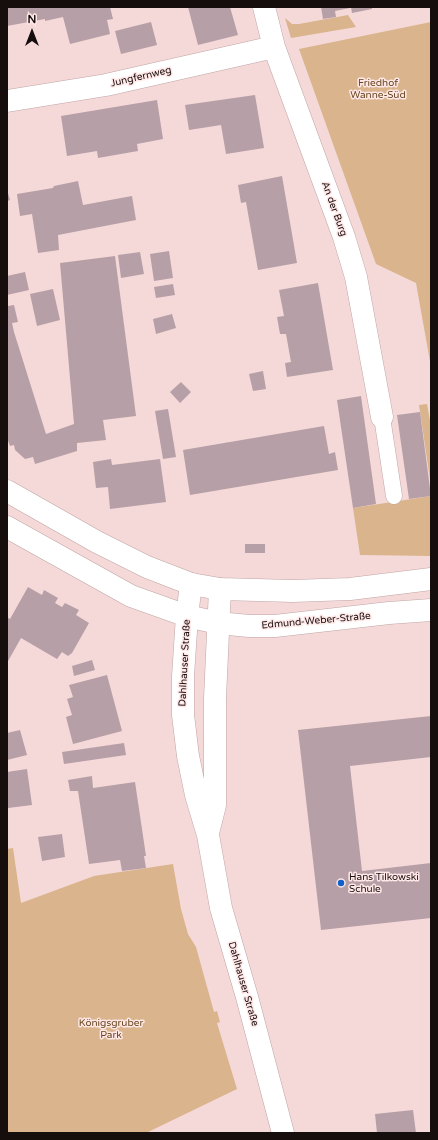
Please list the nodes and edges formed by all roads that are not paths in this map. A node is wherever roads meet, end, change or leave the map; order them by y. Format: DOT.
graph roads {
  1 [pos="264,7"];
  2 [pos="274,47"];
  3 [pos="7,102"];
  4 [pos="382,417"];
  5 [pos="7,492"];
  6 [pos="394,496"];
  7 [pos="7,527"];
  8 [pos="431,580"];
  9 [pos="191,584"];
  10 [pos="220,589"];
  11 [pos="431,610"];
  12 [pos="187,616"];
  13 [pos="218,623"];
  14 [pos="208,835"];
  15 [pos="283,1133"];
  1 -- 2 [label="street, An der Burg"];
  2 -- 3 [label="street, Jungfernweg"];
  2 -- 4 [label="street, An der Burg"];
  4 -- 6 [label="lane"];
  5 -- 9 [label="street"];
  7 -- 12 [label="street, Edmund-Weber-Straße"];
  8 -- 10 [label="street"];
  9 -- 10 [label="street"];
  9 -- 12 [label="street, Dahlhauser Straße"];
  10 -- 13 [label="street, Dahlhauser Straße"];
  11 -- 13 [label="street, Edmund-Weber-Straße"];
  12 -- 13 [label="street, Edmund-Weber-Straße"];
  12 -- 14 [label="street, Dahlhauser Straße"];
  13 -- 14 [label="street, Dahlhauser Straße"];
  14 -- 15 [label="street, Dahlhauser Straße"];
}
